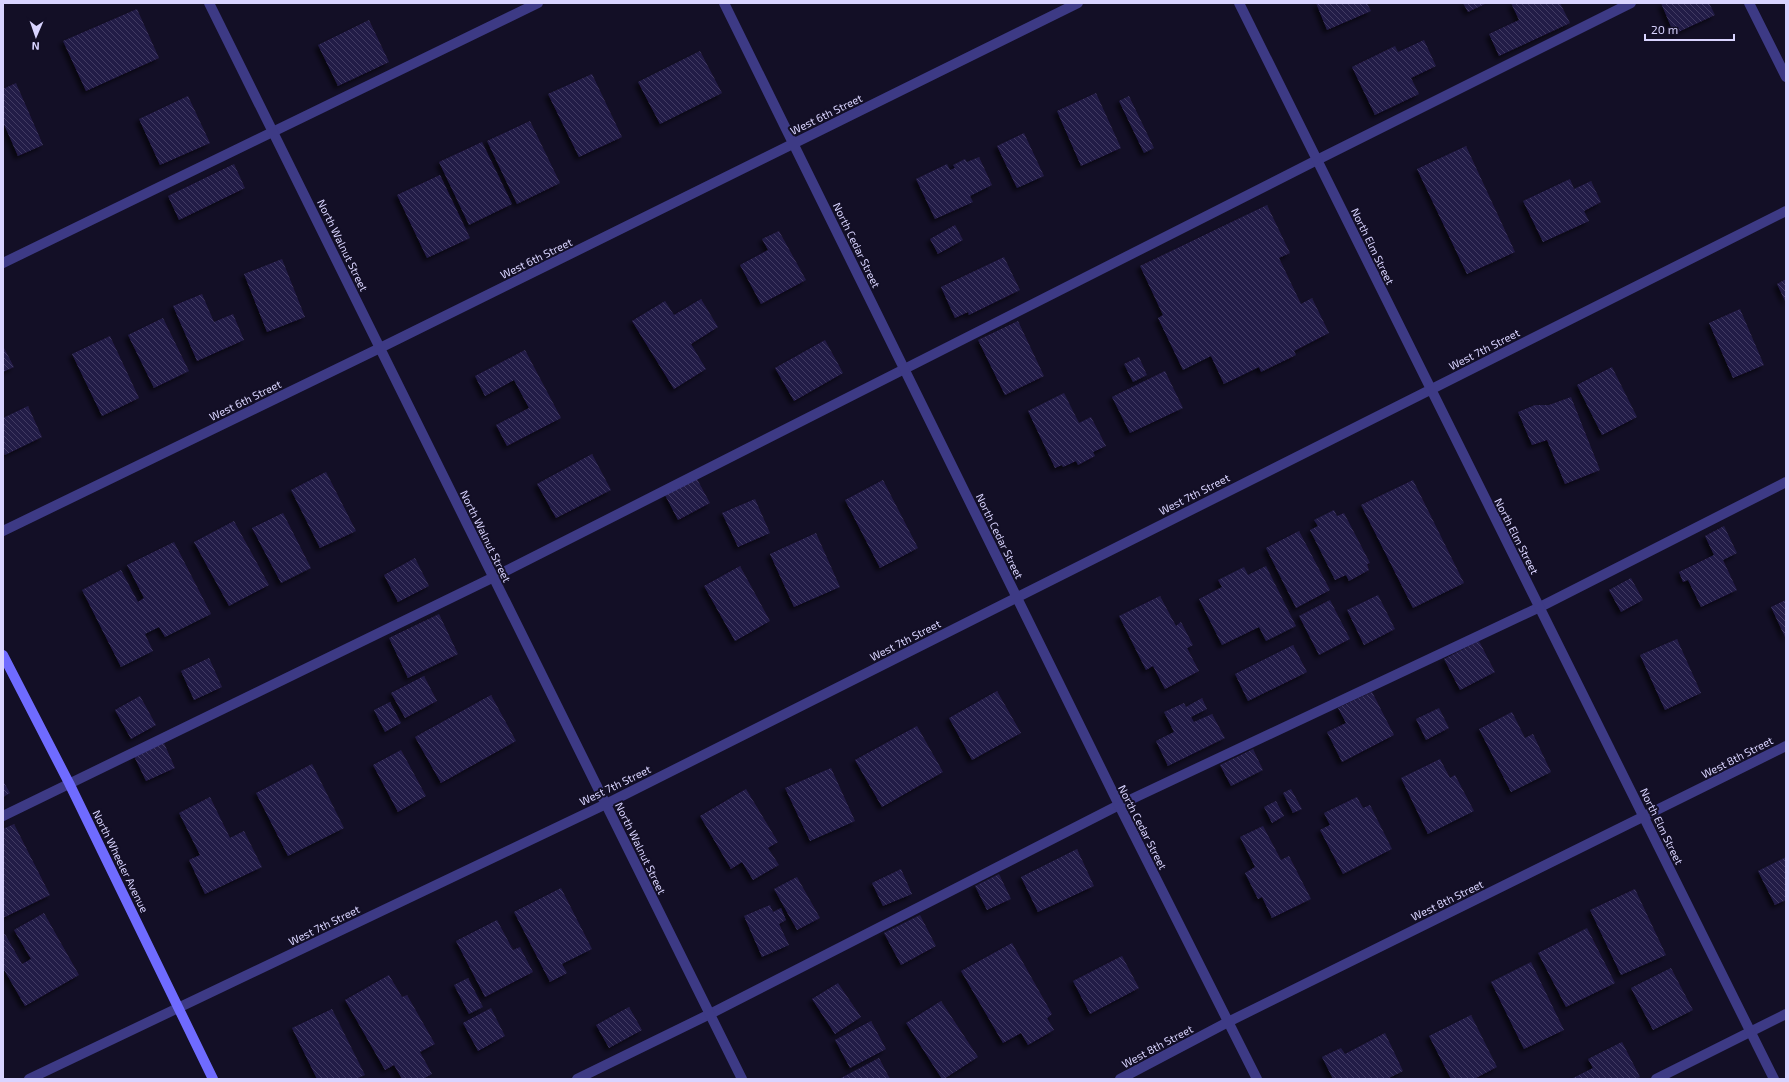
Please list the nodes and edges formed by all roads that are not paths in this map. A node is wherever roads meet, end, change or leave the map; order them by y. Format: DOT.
graph roads {
  1 [pos="209,3"];
  2 [pos="538,3"];
  3 [pos="724,3"];
  4 [pos="1078,3"];
  5 [pos="1239,3"];
  6 [pos="1632,3"];
  7 [pos="1749,3"];
  8 [pos="1786,77"];
  9 [pos="273,133"];
  10 [pos="793,144"];
  11 [pos="1317,160"];
  12 [pos="1786,211"];
  13 [pos="3,263"];
  14 [pos="380,348"];
  15 [pos="904,369"];
  16 [pos="1431,389"];
  17 [pos="1786,482"];
  18 [pos="3,531"];
  19 [pos="494,577"];
  20 [pos="1017,597"];
  21 [pos="1540,607"];
  22 [pos="3,655"];
  23 [pos="1786,746"];
  24 [pos="69,784"];
  25 [pos="606,804"];
  26 [pos="1119,805"];
  27 [pos="3,816"];
  28 [pos="1644,817"];
  29 [pos="179,1008"];
  30 [pos="710,1014"];
  31 [pos="1786,1014"];
  32 [pos="1228,1022"];
  33 [pos="1750,1031"];
  34 [pos="29,1079"];
  35 [pos="214,1079"];
  36 [pos="577,1079"];
  37 [pos="742,1079"];
  38 [pos="1120,1079"];
  39 [pos="1257,1079"];
  40 [pos="1656,1079"];
  41 [pos="1774,1079"];
  1 -- 9 [label="street, North Walnut Street"];
  2 -- 9 [label="street"];
  3 -- 10 [label="street, North Cedar Street"];
  4 -- 10 [label="street, West 6th Street"];
  5 -- 11 [label="street, North Elm Street"];
  6 -- 11 [label="street"];
  7 -- 8 [label="street"];
  9 -- 13 [label="street"];
  9 -- 14 [label="street, North Walnut Street"];
  10 -- 14 [label="street, West 6th Street"];
  10 -- 15 [label="street, North Cedar Street"];
  11 -- 15 [label="street"];
  11 -- 16 [label="street, North Elm Street"];
  12 -- 16 [label="street, West 7th Street"];
  14 -- 18 [label="street, West 6th Street"];
  14 -- 19 [label="street, North Walnut Street"];
  15 -- 19 [label="street"];
  15 -- 20 [label="street, North Cedar Street"];
  16 -- 20 [label="street, West 7th Street"];
  16 -- 21 [label="street, North Elm Street"];
  17 -- 21 [label="street"];
  19 -- 24 [label="street"];
  19 -- 25 [label="street, North Walnut Street"];
  20 -- 25 [label="street, West 7th Street"];
  20 -- 26 [label="street, North Cedar Street"];
  21 -- 26 [label="street"];
  21 -- 28 [label="street, North Elm Street"];
  22 -- 24 [label="street, North Wheeler Avenue"];
  23 -- 28 [label="street, West 8th Street"];
  24 -- 27 [label="street"];
  24 -- 29 [label="street, North Wheeler Avenue"];
  25 -- 29 [label="street, West 7th Street"];
  25 -- 30 [label="street, North Walnut Street"];
  26 -- 30 [label="street"];
  26 -- 32 [label="street, North Cedar Street"];
  28 -- 32 [label="street, West 8th Street"];
  28 -- 33 [label="street, North Elm Street"];
  29 -- 34 [label="street, West 7th Street"];
  29 -- 35 [label="street, North Wheeler Avenue"];
  30 -- 36 [label="street"];
  30 -- 37 [label="street, North Walnut Street"];
  31 -- 33 [label="street"];
  32 -- 38 [label="street, West 8th Street"];
  32 -- 39 [label="street, North Cedar Street"];
  33 -- 40 [label="street"];
  33 -- 41 [label="street, North Elm Street"];
}
